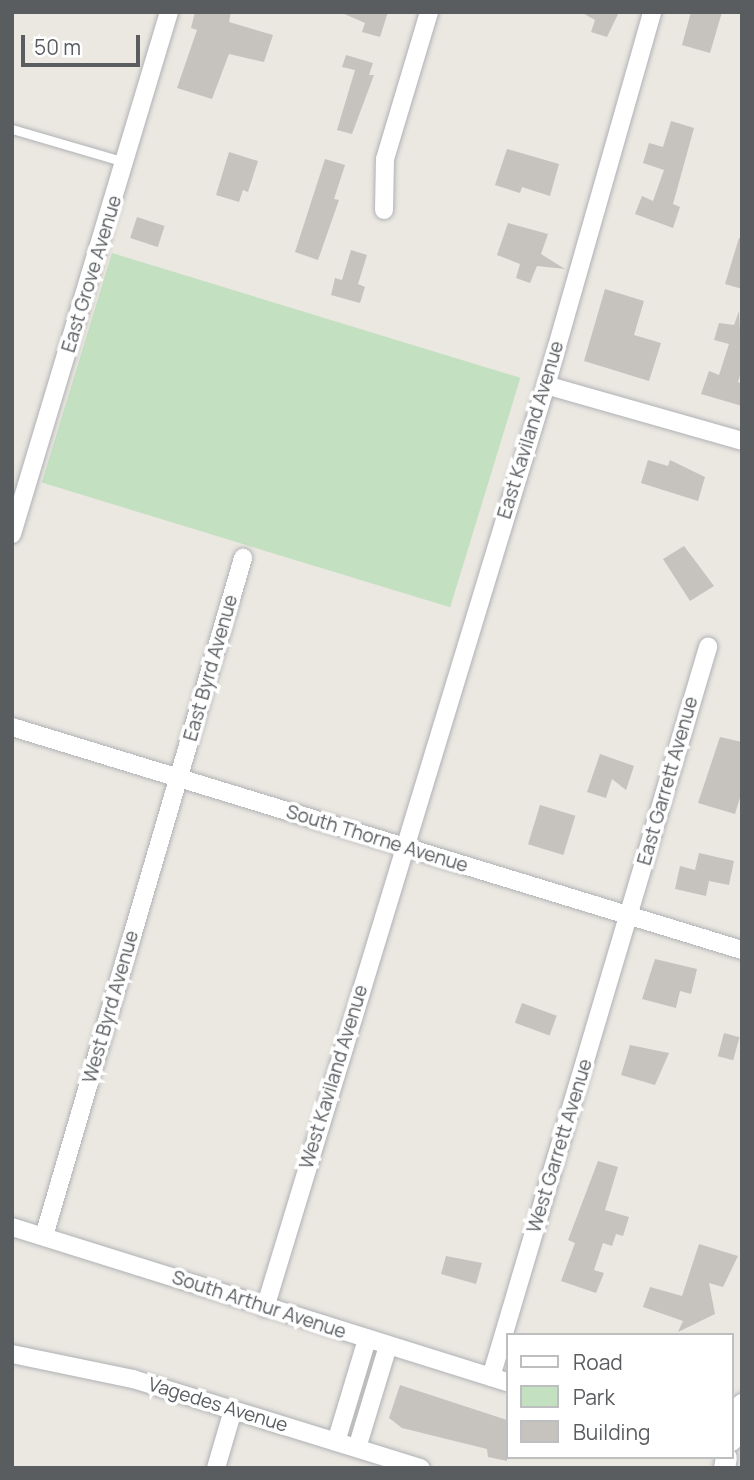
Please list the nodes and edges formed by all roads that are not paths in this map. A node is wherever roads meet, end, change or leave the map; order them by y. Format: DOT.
graph roads {
  1 [pos="169,12"];
  2 [pos="429,12"];
  3 [pos="652,12"];
  4 [pos="12,129"];
  5 [pos="126,163"];
  6 [pos="384,210"];
  7 [pos="546,384"];
  8 [pos="742,441"];
  9 [pos="12,534"];
  10 [pos="243,558"];
  11 [pos="708,646"];
  12 [pos="12,727"];
  13 [pos="178,778"];
  14 [pos="403,847"];
  15 [pos="629,916"];
  16 [pos="742,950"];
  17 [pos="12,1227"];
  18 [pos="44,1236"];
  19 [pos="265,1308"];
  20 [pos="512,1333"];
  21 [pos="367,1339"];
  22 [pos="388,1346"];
  23 [pos="12,1354"];
  24 [pos="505,1358"];
  25 [pos="499,1379"];
  26 [pos="742,1404"];
  27 [pos="233,1410"];
  28 [pos="733,1433"];
  29 [pos="336,1442"];
  30 [pos="357,1448"];
  31 [pos="216,1468"];
  32 [pos="421,1468"];
  1 -- 5 [label="street, East Grove Avenue"];
  2 -- 6 [label="street"];
  3 -- 7 [label="street, East Kaviland Avenue"];
  4 -- 5 [label="lane"];
  5 -- 9 [label="street, East Grove Avenue"];
  7 -- 8 [label="street"];
  7 -- 14 [label="street, East Kaviland Avenue"];
  10 -- 13 [label="street, East Byrd Avenue"];
  11 -- 15 [label="street, East Garrett Avenue"];
  12 -- 13 [label="street, South Thorne Avenue"];
  13 -- 14 [label="street, South Thorne Avenue"];
  13 -- 18 [label="street, West Byrd Avenue"];
  14 -- 15 [label="street, South Thorne Avenue"];
  14 -- 19 [label="street, West Kaviland Avenue"];
  15 -- 16 [label="street, South Thorne Avenue"];
  15 -- 20 [label="street, West Garrett Avenue"];
  17 -- 18 [label="street, South Arthur Avenue"];
  18 -- 19 [label="street, South Arthur Avenue"];
  19 -- 21 [label="street, South Arthur Avenue"];
  21 -- 22 [label="street, South Arthur Avenue"];
  21 -- 29 [label="street"];
  22 -- 25 [label="street, South Arthur Avenue"];
  22 -- 30 [label="street"];
  23 -- 27 [label="street, Vagedes Avenue"];
  24 -- 25 [label="street, West Garrett Avenue"];
  26 -- 28 [label="street"];
  27 -- 29 [label="street, Vagedes Avenue"];
  27 -- 31 [label="street"];
  29 -- 30 [label="street, Vagedes Avenue"];
  30 -- 32 [label="street, Vagedes Avenue"];
}
